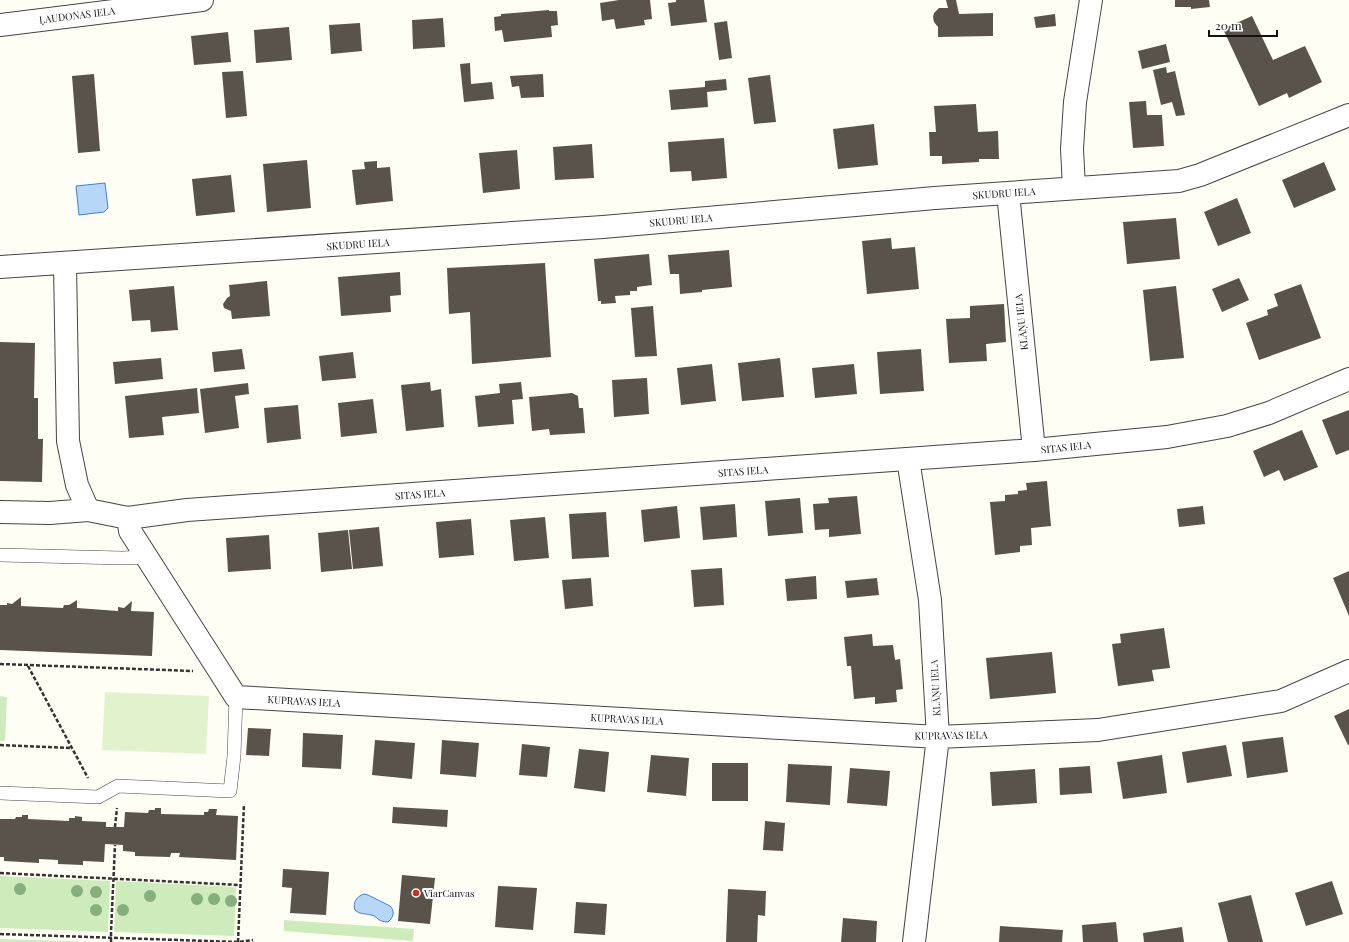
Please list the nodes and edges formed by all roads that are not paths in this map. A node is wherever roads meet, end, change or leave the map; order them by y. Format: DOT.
graph roads {
  1 [pos="202,0"];
  2 [pos="1091,0"];
  3 [pos="72,8"];
  4 [pos="0,25"];
  5 [pos="1349,115"];
  6 [pos="1074,188"];
  7 [pos="1008,194"];
  8 [pos="65,264"];
  9 [pos="0,267"];
  10 [pos="1349,379"];
  11 [pos="1034,450"];
  12 [pos="908,460"];
  13 [pos="88,510"];
  14 [pos="0,512"];
  15 [pos="128,518"];
  16 [pos="0,554"];
  17 [pos="146,557"];
  18 [pos="1349,672"];
  19 [pos="236,697"];
  20 [pos="938,737"];
  21 [pos="0,793"];
  22 [pos="914,942"];
  1 -- 3 [label="street, ĻAUDONAS IELA"];
  2 -- 6 [label="street"];
  3 -- 4 [label="street, ĻAUDONAS IELA"];
  5 -- 6 [label="street, SKUDRU IELA"];
  6 -- 7 [label="street, SKUDRU IELA"];
  7 -- 8 [label="street, SKUDRU IELA"];
  7 -- 11 [label="street, KLĀŅU IELA"];
  8 -- 9 [label="street, SKUDRU IELA"];
  8 -- 13 [label="street"];
  10 -- 11 [label="street, SITAS IELA"];
  11 -- 12 [label="street, SITAS IELA"];
  12 -- 15 [label="street, SITAS IELA"];
  12 -- 20 [label="street, KLĀŅU IELA"];
  13 -- 14 [label="street"];
  13 -- 15 [label="street"];
  15 -- 17 [label="street"];
  16 -- 17 [label="lane"];
  17 -- 19 [label="street"];
  18 -- 20 [label="street, KUPRAVAS IELA"];
  19 -- 20 [label="street, KUPRAVAS IELA"];
  19 -- 21 [label="lane"];
  20 -- 22 [label="street, KLĀŅU IELA"];
}
